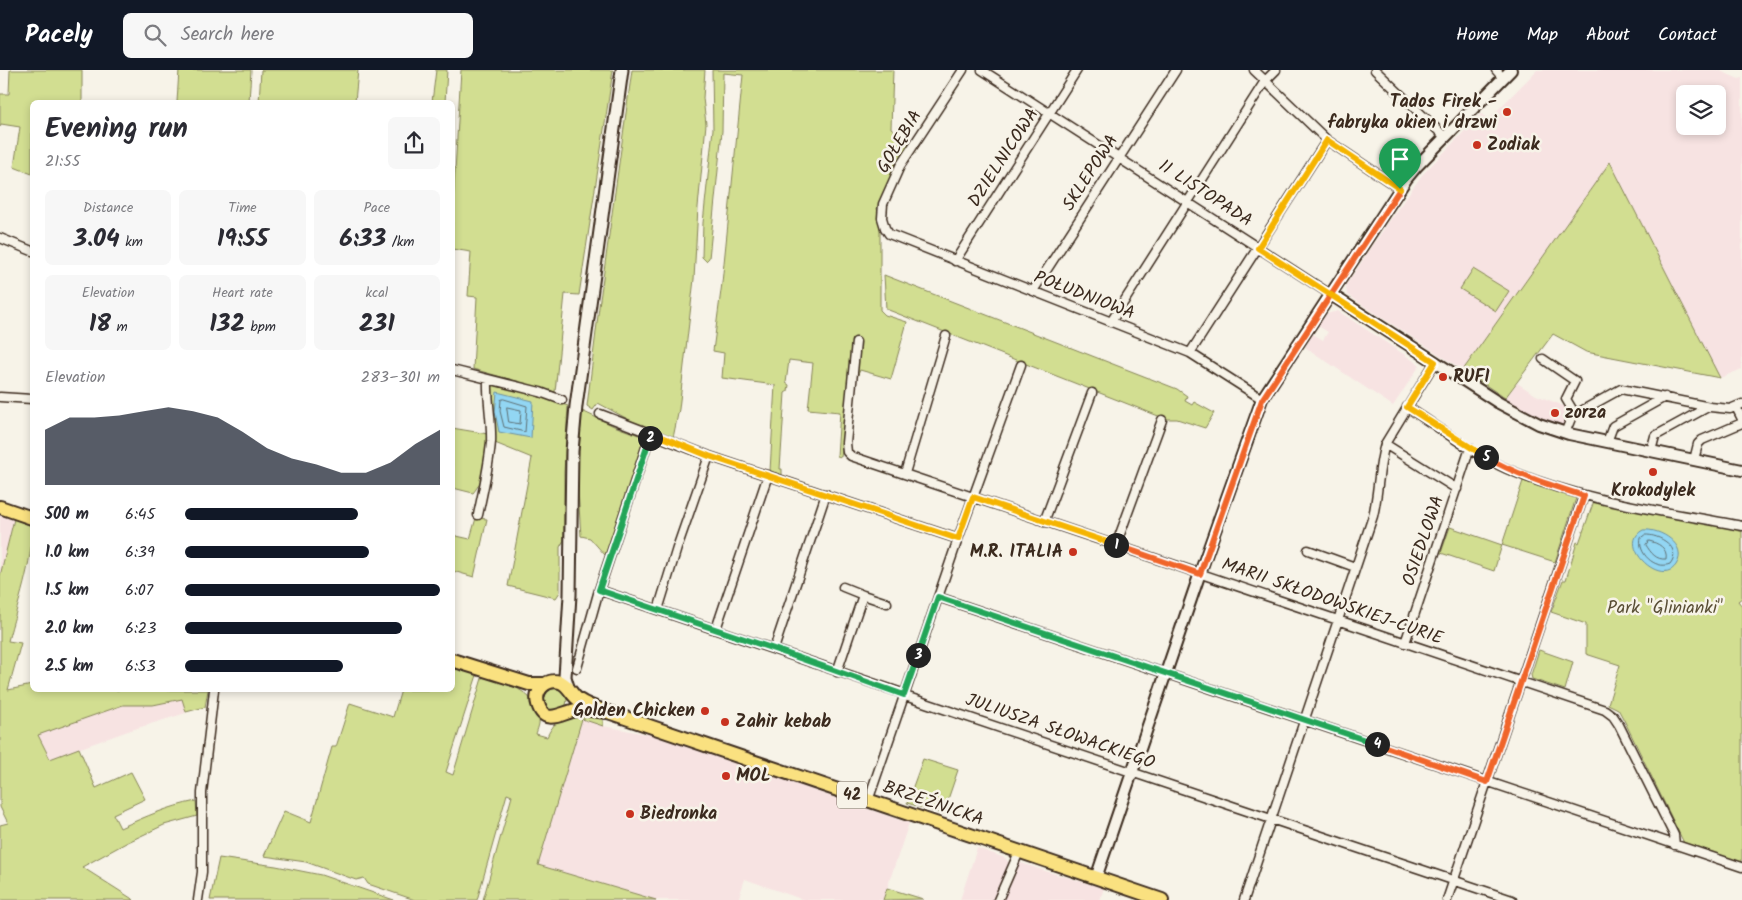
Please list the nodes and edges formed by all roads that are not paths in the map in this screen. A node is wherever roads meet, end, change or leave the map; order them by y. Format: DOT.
graph roads {
  1 [pos="622,70"];
  2 [pos="963,70"];
  3 [pos="982,70"];
  4 [pos="1077,70"];
  5 [pos="1176,70"];
  6 [pos="1254,70"];
  7 [pos="1276,70"];
  8 [pos="1375,70"];
  9 [pos="1496,70"];
  10 [pos="1507,74"];
  11 [pos="1265,81"];
  12 [pos="1049,114"];
  13 [pos="1445,137"];
  14 [pos="1327,140"];
  15 [pos="1118,158"];
  16 [pos="1400,189"];
  17 [pos="1187,202"];
  18 [pos="889,234"];
  19 [pos="0,238"];
  20 [pos="1258,248"];
  21 [pos="30,250"];
  22 [pos="955,261"];
  23 [pos="1033,292"];
  24 [pos="1330,294"];
  25 [pos="1110,322"];
  26 [pos="946,336"];
  27 [pos="856,342"];
  28 [pos="1190,353"];
  29 [pos="1543,359"];
  30 [pos="1435,362"];
  31 [pos="1021,365"];
  32 [pos="455,371"];
  33 [pos="488,379"];
  34 [pos="1092,393"];
  35 [pos="0,397"];
  36 [pos="1665,397"];
  37 [pos="30,399"];
  38 [pos="562,400"];
  39 [pos="1262,400"];
  40 [pos="1739,406"];
  41 [pos="1407,407"];
  42 [pos="1708,407"];
  43 [pos="600,414"];
  44 [pos="1575,414"];
  45 [pos="1162,420"];
  46 [pos="1742,421"];
  47 [pos="652,433"];
  48 [pos="1565,433"];
  49 [pos="1607,442"];
  50 [pos="1385,444"];
  51 [pos="1470,448"];
  52 [pos="1650,451"];
  53 [pos="709,456"];
  54 [pos="1694,460"];
  55 [pos="1742,470"];
  56 [pos="905,473"];
  57 [pos="768,475"];
  58 [pos="1457,489"];
  59 [pos="826,494"];
  60 [pos="1584,496"];
  61 [pos="973,497"];
  62 [pos="0,507"];
  63 [pos="478,515"];
  64 [pos="30,517"];
  65 [pos="1044,522"];
  66 [pos="1742,526"];
  67 [pos="958,539"];
  68 [pos="1116,545"];
  69 [pos="1308,550"];
  70 [pos="1356,567"];
  71 [pos="1200,574"];
  72 [pos="843,588"];
  73 [pos="599,590"];
  74 [pos="862,595"];
  75 [pos="938,597"];
  76 [pos="888,603"];
  77 [pos="658,610"];
  78 [pos="1338,620"];
  79 [pos="716,629"];
  80 [pos="567,633"];
  81 [pos="1405,643"];
  82 [pos="774,649"];
  83 [pos="455,661"];
  84 [pos="578,668"];
  85 [pos="485,671"];
  86 [pos="837,672"];
  87 [pos="1166,673"];
  88 [pos="1521,683"];
  89 [pos="546,684"];
  90 [pos="570,690"];
  91 [pos="214,692"];
  92 [pos="904,695"];
  93 [pos="537,702"];
  94 [pos="608,712"];
  95 [pos="566,713"];
  96 [pos="1304,720"];
  97 [pos="1132,773"];
  98 [pos="1487,782"];
  99 [pos="868,801"];
  100 [pos="1271,820"];
  101 [pos="1675,845"];
  102 [pos="1019,852"];
  103 [pos="1742,867"];
  104 [pos="1096,878"];
  105 [pos="1454,881"];
  106 [pos="198,900"];
  107 [pos="998,900"];
  108 [pos="1162,900"];
  109 [pos="1244,900"];
  110 [pos="1447,900"];
  111 [pos="1512,900"];
  1 -- 80 [label="main road"];
  2 -- 18 [label="street, GOŁĘBIA"];
  3 -- 12 [label="street, 11 LISTOPADA"];
  4 -- 12 [label="street, DZIELNICOWA"];
  5 -- 15 [label="street, SKLEPOWA"];
  6 -- 11 [label="street"];
  7 -- 11 [label="street"];
  8 -- 13 [label="street"];
  9 -- 10 [label="street"];
  10 -- 13 [label="street"];
  11 -- 14 [label="street"];
  11 -- 17 [label="street"];
  12 -- 15 [label="street, 11 LISTOPADA"];
  12 -- 22 [label="street, DZIELNICOWA"];
  13 -- 16 [label="street"];
  14 -- 16 [label="street"];
  14 -- 20 [label="street"];
  15 -- 17 [label="street, 11 LISTOPADA"];
  15 -- 23 [label="street, SKLEPOWA"];
  16 -- 24 [label="street"];
  17 -- 20 [label="street, 11 LISTOPADA"];
  17 -- 25 [label="street"];
  18 -- 22 [label="street, POŁUDNIOWA"];
  19 -- 21 [label="street"];
  20 -- 24 [label="street, 11 LISTOPADA"];
  20 -- 28 [label="street"];
  22 -- 23 [label="street, POŁUDNIOWA"];
  23 -- 25 [label="street, POŁUDNIOWA"];
  24 -- 30 [label="street, 11 LISTOPADA"];
  24 -- 39 [label="street"];
  25 -- 28 [label="street, POŁUDNIOWA"];
  26 -- 56 [label="street"];
  27 -- 56 [label="street, MARII SKŁODOWSKIEJ-CURIE"];
  28 -- 39 [label="street, POŁUDNIOWA"];
  29 -- 44 [label="street"];
  30 -- 41 [label="street"];
  30 -- 48 [label="street, 11 LISTOPADA"];
  31 -- 61 [label="street"];
  32 -- 33 [label="street"];
  33 -- 38 [label="street"];
  33 -- 63 [label="street"];
  34 -- 65 [label="street"];
  35 -- 37 [label="street"];
  36 -- 42 [label="street"];
  36 -- 44 [label="street"];
  36 -- 49 [label="street"];
  39 -- 71 [label="street"];
  40 -- 42 [label="street"];
  40 -- 46 [label="street"];
  41 -- 50 [label="street"];
  41 -- 51 [label="street"];
  42 -- 52 [label="street"];
  43 -- 47 [label="street"];
  44 -- 48 [label="street"];
  45 -- 68 [label="street"];
  46 -- 54 [label="street"];
  47 -- 53 [label="street"];
  47 -- 73 [label="street"];
  48 -- 49 [label="street, 11 LISTOPADA"];
  49 -- 52 [label="street, 11 LISTOPADA"];
  50 -- 58 [label="street"];
  50 -- 70 [label="street"];
  51 -- 58 [label="street, OSIEDLOWA"];
  51 -- 60 [label="street"];
  52 -- 54 [label="street, 11 LISTOPADA"];
  53 -- 57 [label="street"];
  53 -- 77 [label="street"];
  54 -- 55 [label="street, 11 LISTOPADA"];
  56 -- 61 [label="street, MARII SKŁODOWSKIEJ-CURIE"];
  57 -- 59 [label="street"];
  57 -- 79 [label="street"];
  58 -- 81 [label="street, OSIEDLOWA"];
  59 -- 67 [label="street"];
  59 -- 82 [label="street"];
  60 -- 66 [label="street"];
  60 -- 88 [label="street"];
  61 -- 65 [label="street, MARII SKŁODOWSKIEJ-CURIE"];
  61 -- 67 [label="street"];
  62 -- 64 [label="main road"];
  65 -- 68 [label="street, MARII SKŁODOWSKIEJ-CURIE"];
  67 -- 75 [label="street"];
  68 -- 71 [label="street, MARII SKŁODOWSKIEJ-CURIE"];
  69 -- 70 [label="street"];
  70 -- 78 [label="street"];
  71 -- 78 [label="street, MARII SKŁODOWSKIEJ-CURIE"];
  71 -- 87 [label="street"];
  72 -- 74 [label="street"];
  73 -- 77 [label="street, JULIUSZA SŁOWACKIEGO"];
  73 -- 84 [label="street"];
  74 -- 76 [label="street"];
  74 -- 86 [label="street"];
  75 -- 87 [label="street"];
  75 -- 92 [label="street"];
  77 -- 79 [label="street, JULIUSZA SŁOWACKIEGO"];
  78 -- 81 [label="street, MARII SKŁODOWSKIEJ-CURIE"];
  78 -- 96 [label="street"];
  79 -- 82 [label="street, JULIUSZA SŁOWACKIEGO"];
  80 -- 89 [label="main road"];
  80 -- 90 [label="main road"];
  81 -- 88 [label="street, MARII SKŁODOWSKIEJ-CURIE"];
  82 -- 86 [label="street, JULIUSZA SŁOWACKIEGO"];
  83 -- 85 [label="main road, 42"];
  85 -- 89 [label="main road"];
  85 -- 93 [label="main road, 42"];
  86 -- 92 [label="street, JULIUSZA SŁOWACKIEGO"];
  87 -- 96 [label="street"];
  87 -- 97 [label="street"];
  88 -- 98 [label="street"];
  88 -- 101 [label="street, MARII SKŁODOWSKIEJ-CURIE"];
  89 -- 90 [label="main road, 42"];
  89 -- 93 [label="main road"];
  90 -- 94 [label="main road, BRZEŹNICKA / 42"];
  90 -- 95 [label="main road"];
  91 -- 106 [label="street"];
  92 -- 97 [label="street, JULIUSZA SŁOWACKIEGO"];
  92 -- 99 [label="street"];
  93 -- 95 [label="main road, 42"];
  94 -- 95 [label="main road, BRZEŹNICKA / 42"];
  94 -- 99 [label="main road, BRZEŹNICKA / 42"];
  96 -- 98 [label="street"];
  96 -- 100 [label="street"];
  97 -- 100 [label="street, JULIUSZA SŁOWACKIEGO"];
  97 -- 104 [label="street"];
  98 -- 101 [label="street"];
  98 -- 105 [label="street"];
  99 -- 102 [label="main road, BRZEŹNICKA / 42"];
  100 -- 105 [label="street, JULIUSZA SŁOWACKIEGO"];
  100 -- 109 [label="street"];
  101 -- 103 [label="street"];
  102 -- 104 [label="main road, BRZEŹNICKA / 42"];
  102 -- 107 [label="street"];
  104 -- 108 [label="main road, BRZEŹNICKA / 42"];
  105 -- 110 [label="street"];
  105 -- 111 [label="street, JULIUSZA SŁOWACKIEGO"];
}
